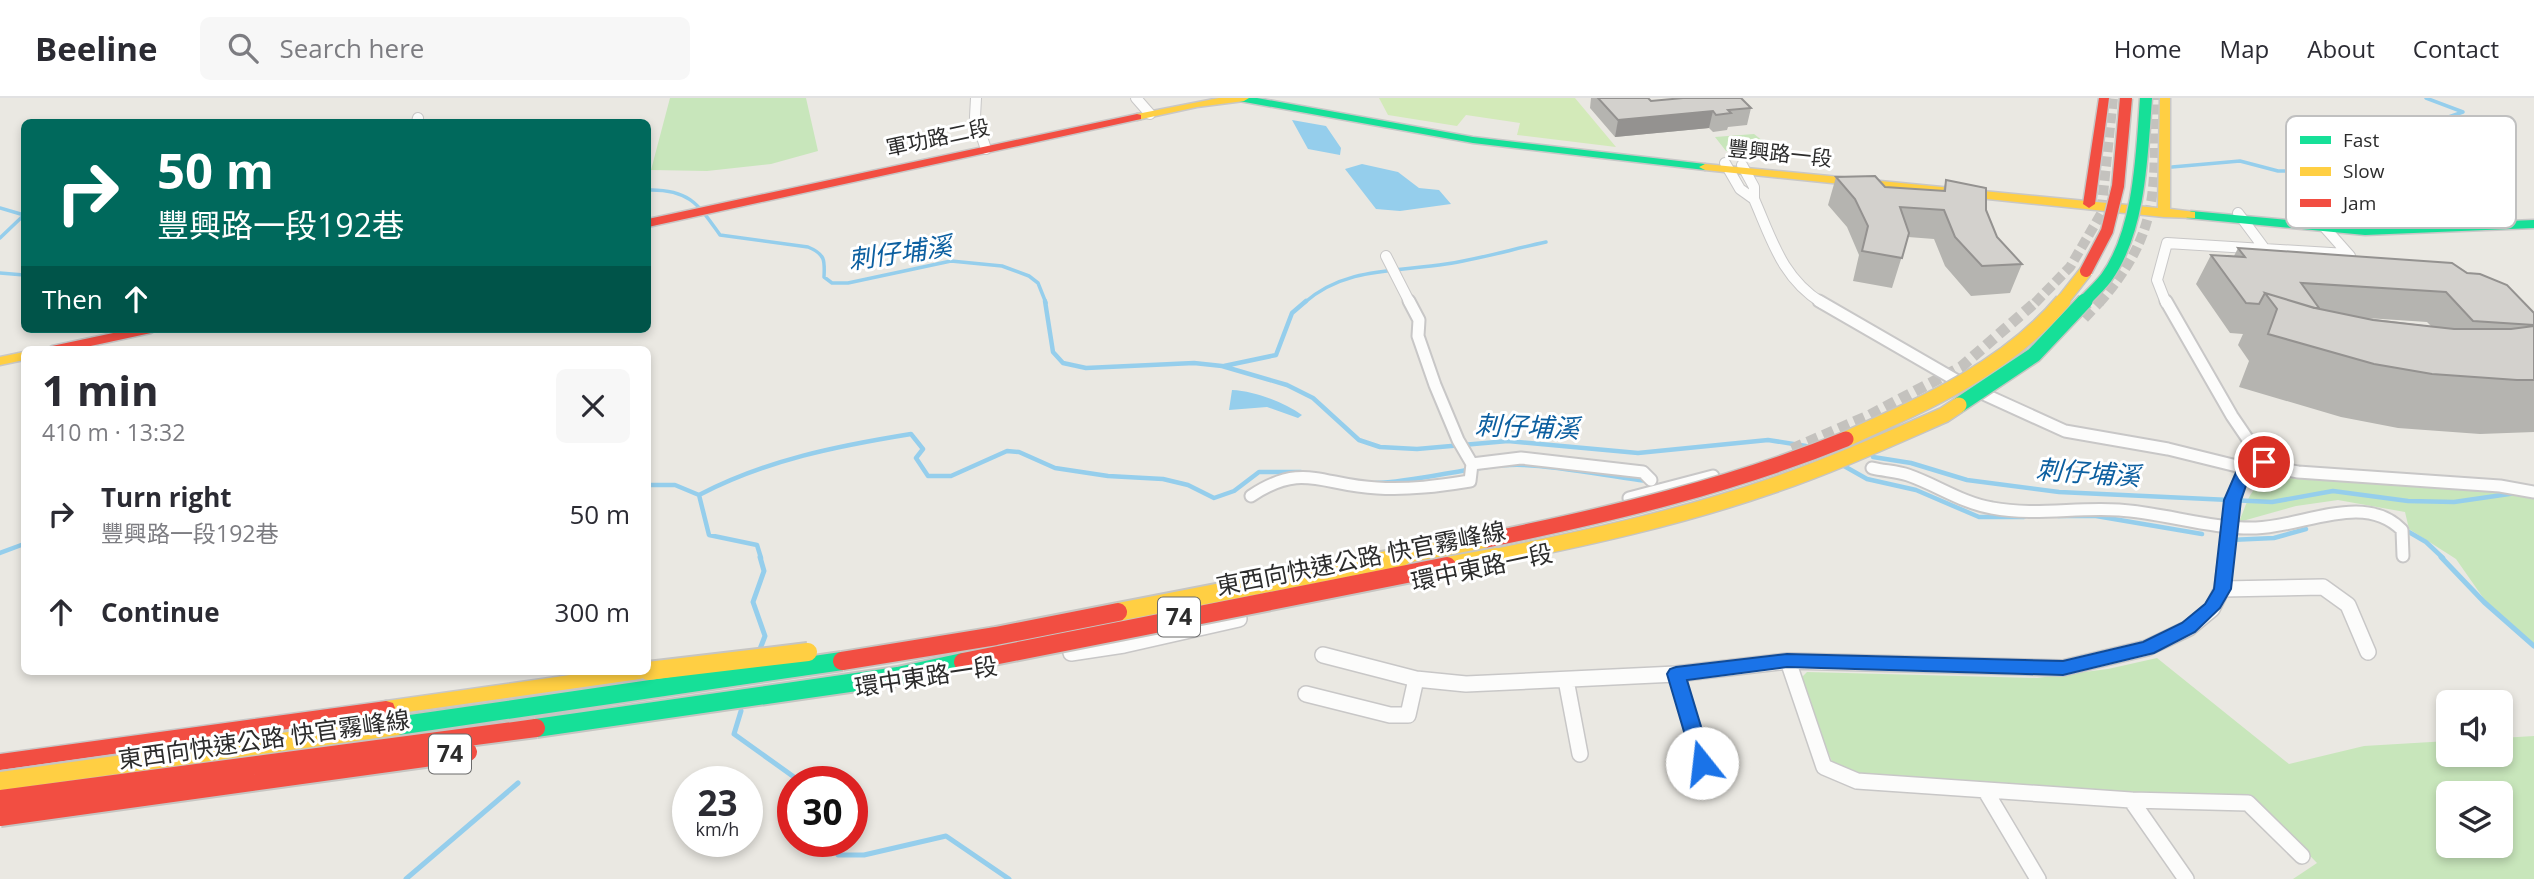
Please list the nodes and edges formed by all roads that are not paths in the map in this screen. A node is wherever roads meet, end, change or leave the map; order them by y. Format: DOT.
graph roads {
  1 [pos="976,98"];
  2 [pos="1136,98"];
  3 [pos="1241,98"];
  4 [pos="1267,98"];
  5 [pos="2104,98"];
  6 [pos="2126,98"];
  7 [pos="2146,98"];
  8 [pos="2165,98"];
  9 [pos="1150,114"];
  10 [pos="986,149"];
  11 [pos="1735,167"];
  12 [pos="1754,199"];
  13 [pos="2089,201"];
  14 [pos="2163,209"];
  15 [pos="2240,216"];
  16 [pos="2534,217"];
  17 [pos="2516,218"];
  18 [pos="651,221"];
  19 [pos="2286,221"];
  20 [pos="2534,224"];
  21 [pos="2516,225"];
  22 [pos="2325,228"];
  23 [pos="2369,228"];
  24 [pos="2460,228"];
  25 [pos="2264,249"];
  26 [pos="1386,256"];
  27 [pos="2276,265"];
  28 [pos="132,333"];
  29 [pos="70,346"];
  30 [pos="21,357"];
  31 [pos="0,361"];
  32 [pos="1458,440"];
  33 [pos="1464,452"];
  34 [pos="1472,464"];
  35 [pos="1758,465"];
  36 [pos="2266,466"];
  37 [pos="1872,468"];
  38 [pos="2253,470"];
  39 [pos="1837,473"];
  40 [pos="1651,480"];
  41 [pos="2534,492"];
  42 [pos="1251,496"];
  43 [pos="2231,528"];
  44 [pos="2403,556"];
  45 [pos="2222,589"];
  46 [pos="952,636"];
  47 [pos="996,636"];
  48 [pos="2368,652"];
  49 [pos="1323,655"];
  50 [pos="1787,661"];
  51 [pos="651,671"];
  52 [pos="956,671"];
  53 [pos="1676,674"];
  54 [pos="619,675"];
  55 [pos="898,677"];
  56 [pos="1416,678"];
  57 [pos="1566,680"];
  58 [pos="1306,694"];
  59 [pos="1580,754"];
  60 [pos="0,762"];
  61 [pos="0,770"];
  62 [pos="0,781"];
  63 [pos="1709,786"];
  64 [pos="1986,790"];
  65 [pos="0,799"];
  66 [pos="2131,800"];
  67 [pos="0,807"];
  68 [pos="0,817"];
  69 [pos="2302,856"];
  70 [pos="2038,879"];
  71 [pos="2186,879"];
  1 -- 10 [label="street"];
  2 -- 9 [label="street"];
  3 -- 9 [label="main road, 軍功路二段"];
  3 -- 11 [label="main road, 豐興路一段"];
  4 -- 11 [label="main road, 豐興路一段"];
  5 -- 13 [label="main road"];
  6 -- 47 [label="main road, 東西向快速公路 快官霧峰線 / 74, bridge"];
  7 -- 55 [label="main road, 東西向快速公路 快官霧峰線 / 74, bridge"];
  8 -- 14 [label="main road"];
  9 -- 10 [label="main road, 軍功路二段"];
  10 -- 18 [label="main road, 軍功路二段"];
  11 -- 12 [label="street"];
  11 -- 12 [label="street"];
  11 -- 13 [label="main road, 豐興路一段"];
  12 -- 38 [label="street"];
  13 -- 14 [label="main road, 豐興路一段"];
  14 -- 15 [label="main road, 豐興路一段"];
  15 -- 19 [label="main road, 豐興路一段"];
  15 -- 25 [label="street"];
  16 -- 17 [label="main road, 豐興路一段"];
  20 -- 21 [label="main road, 豐興路一段"];
  22 -- 25 [label="street"];
  23 -- 24 [label="main road, 豐興路一段"];
  25 -- 27 [label="street"];
  25 -- 36 [label="street"];
  26 -- 32 [label="street"];
  28 -- 29 [label="main road"];
  30 -- 31 [label="main road"];
  32 -- 33 [label="street"];
  33 -- 34 [label="street"];
  34 -- 40 [label="street"];
  34 -- 42 [label="street"];
  35 -- 46 [label="street, 環中東路一段"];
  36 -- 38 [label="street"];
  36 -- 41 [label="street"];
  37 -- 43 [label="street"];
  38 -- 43 [label="street"];
  39 -- 52 [label="street, 環中東路一段"];
  43 -- 44 [label="street"];
  43 -- 45 [label="street"];
  45 -- 48 [label="street"];
  45 -- 50 [label="street"];
  46 -- 52 [label="street"];
  46 -- 61 [label="street, 環中東路一段"];
  47 -- 51 [label="main road, 74, bridge"];
  47 -- 62 [label="main road, 東西向快速公路 快官霧峰線 / 74, bridge"];
  49 -- 56 [label="street"];
  50 -- 53 [label="street"];
  50 -- 64 [label="street"];
  52 -- 67 [label="street, 環中東路一段"];
  53 -- 57 [label="street"];
  53 -- 63 [label="street"];
  54 -- 60 [label="main road, 74"];
  55 -- 65 [label="main road, 東西向快速公路 快官霧峰線 / 74, bridge"];
  55 -- 68 [label="main road, 74, bridge"];
  56 -- 57 [label="street"];
  56 -- 58 [label="street"];
  57 -- 59 [label="street"];
  64 -- 66 [label="street"];
  64 -- 70 [label="street"];
  66 -- 69 [label="street"];
  66 -- 71 [label="street"];
}
